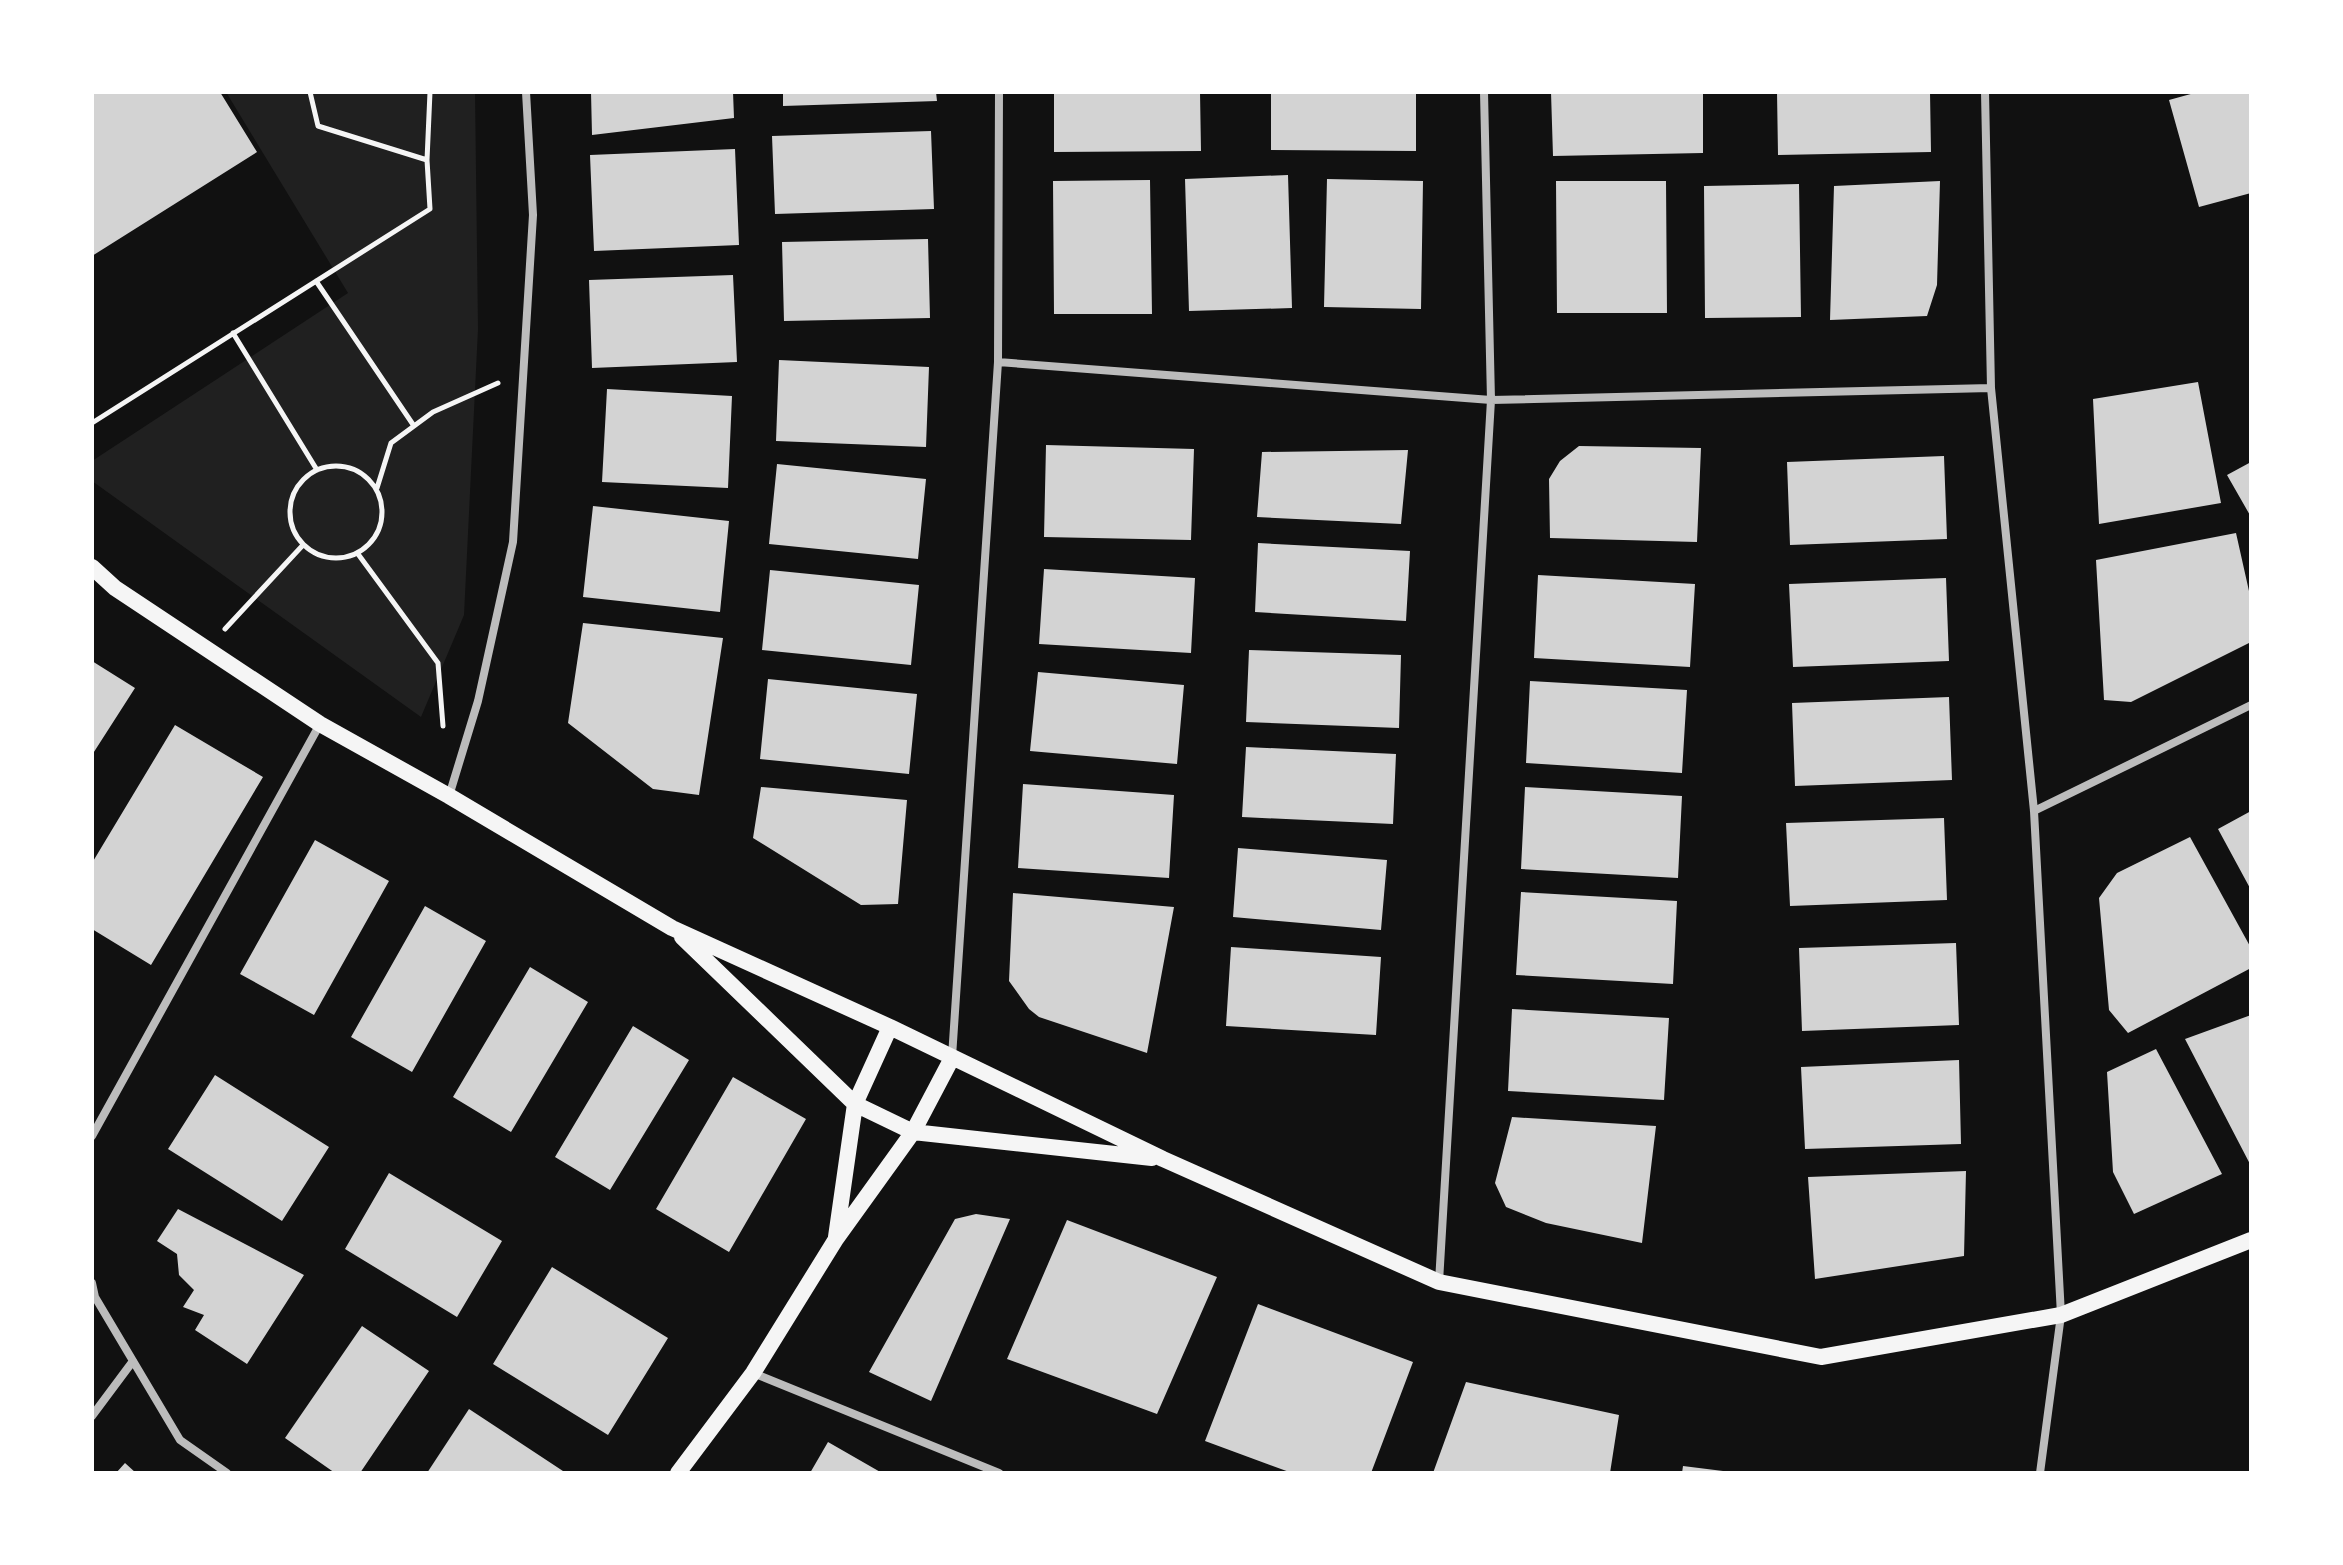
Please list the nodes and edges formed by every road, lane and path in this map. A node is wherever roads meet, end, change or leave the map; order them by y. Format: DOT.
graph roads {
  1 [pos="310,92"];
  2 [pos="430,92"];
  3 [pos="526,92"];
  4 [pos="999,92"];
  5 [pos="1484,92"];
  6 [pos="1985,92"];
  7 [pos="427,160"];
  8 [pos="316,281"];
  9 [pos="233,333"];
  10 [pos="998,362"];
  11 [pos="524,371"];
  12 [pos="1991,388"];
  13 [pos="1491,400"];
  14 [pos="92,423"];
  15 [pos="414,426"];
  16 [pos="317,470"];
  17 [pos="376,489"];
  18 [pos="303,545"];
  19 [pos="358,554"];
  20 [pos="92,567"];
  21 [pos="207,648"];
  22 [pos="2251,705"];
  23 [pos="320,724"];
  24 [pos="444,737"];
  25 [pos="449,796"];
  26 [pos="2034,811"];
  27 [pos="672,928"];
  28 [pos="890,1027"];
  29 [pos="952,1058"];
  30 [pos="855,1104"];
  31 [pos="913,1132"];
  32 [pos="92,1136"];
  33 [pos="1163,1159"];
  34 [pos="836,1239"];
  35 [pos="2251,1240"];
  36 [pos="1439,1282"];
  37 [pos="92,1283"];
  38 [pos="2061,1315"];
  39 [pos="133,1361"];
  40 [pos="753,1373"];
  41 [pos="92,1416"];
  42 [pos="227,1473"];
  43 [pos="678,1473"];
  44 [pos="999,1473"];
  45 [pos="2040,1473"];
  1 -- 7 [label="path"];
  2 -- 7 [label="path"];
  3 -- 11 [label="street"];
  4 -- 10 [label="street"];
  5 -- 13 [label="street"];
  6 -- 12 [label="street"];
  7 -- 8 [label="path"];
  8 -- 9 [label="path"];
  8 -- 15 [label="path"];
  9 -- 14 [label="path"];
  9 -- 16 [label="path"];
  10 -- 13 [label="street"];
  10 -- 29 [label="street"];
  11 -- 15 [label="path"];
  11 -- 25 [label="street"];
  12 -- 13 [label="street"];
  12 -- 26 [label="street"];
  13 -- 36 [label="street"];
  15 -- 17 [label="path"];
  16 -- 17 [label="path"];
  16 -- 18 [label="path"];
  17 -- 19 [label="path"];
  18 -- 19 [label="path"];
  18 -- 21 [label="path"];
  19 -- 24 [label="path"];
  20 -- 21 [label="main road"];
  21 -- 23 [label="main road"];
  22 -- 26 [label="street"];
  23 -- 25 [label="main road"];
  23 -- 32 [label="street"];
  25 -- 27 [label="main road"];
  26 -- 38 [label="street"];
  27 -- 28 [label="main road"];
  27 -- 30 [label="main road"];
  28 -- 29 [label="main road"];
  28 -- 30 [label="main road"];
  29 -- 31 [label="main road"];
  29 -- 33 [label="main road"];
  30 -- 31 [label="main road"];
  30 -- 34 [label="main road"];
  31 -- 33 [label="main road"];
  31 -- 34 [label="main road"];
  33 -- 36 [label="main road"];
  34 -- 40 [label="main road"];
  35 -- 38 [label="main road"];
  36 -- 38 [label="main road"];
  37 -- 39 [label="street"];
  38 -- 45 [label="street"];
  39 -- 41 [label="street"];
  39 -- 42 [label="street"];
  40 -- 43 [label="main road"];
  40 -- 44 [label="street"];
}
